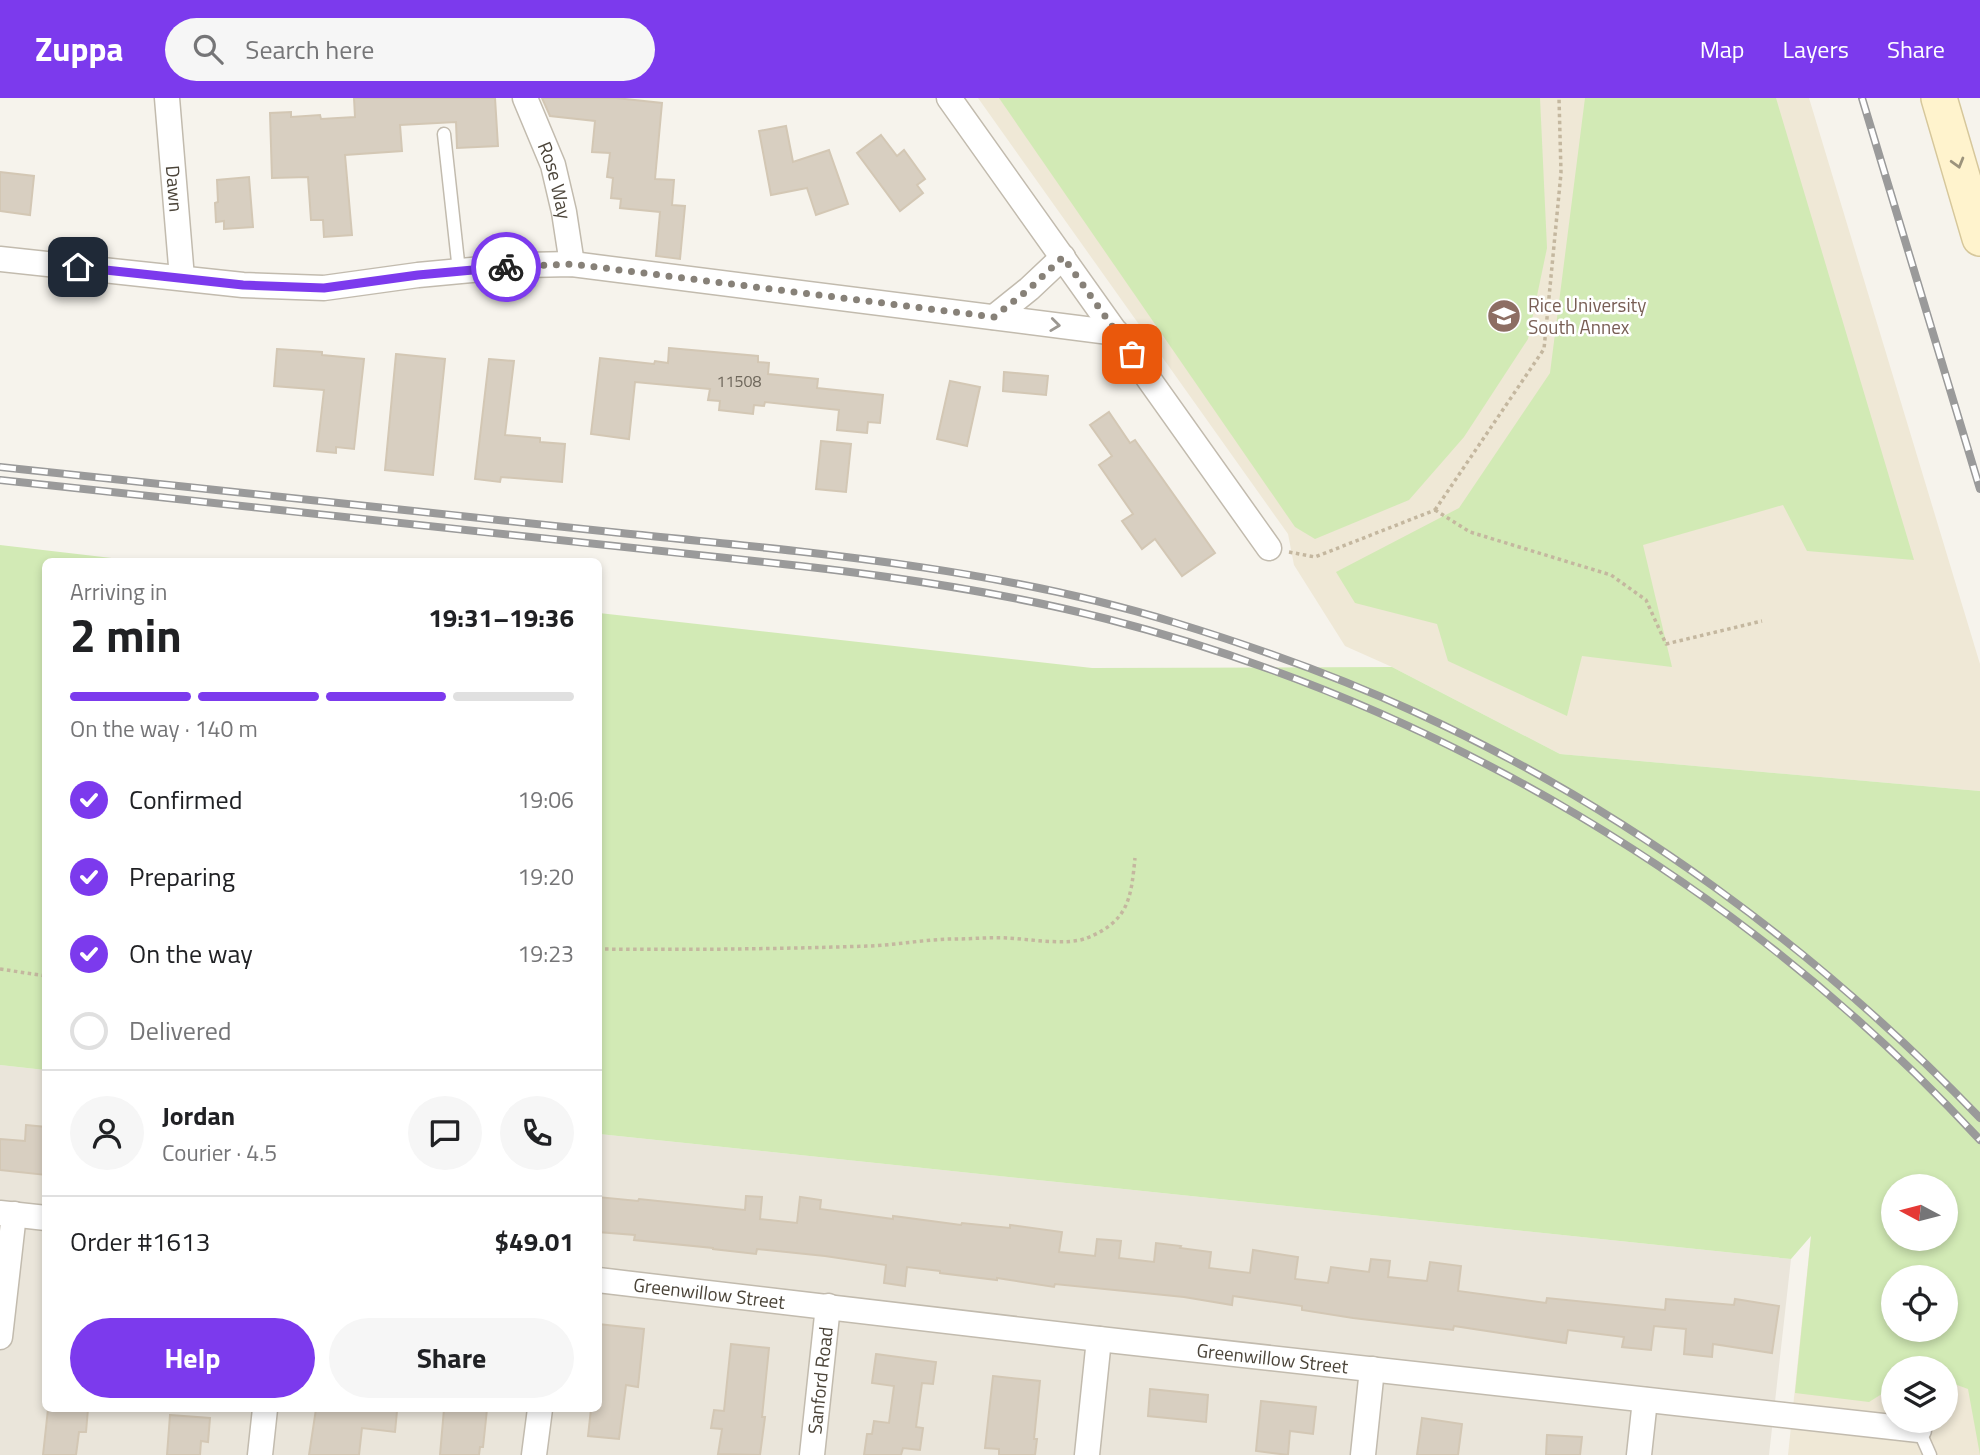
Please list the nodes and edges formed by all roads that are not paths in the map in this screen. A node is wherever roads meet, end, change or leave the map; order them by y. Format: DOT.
graph roads {
  1 [pos="167,98"];
  2 [pos="525,98"];
  3 [pos="949,98"];
  4 [pos="1939,98"];
  5 [pos="444,134"];
  6 [pos="1980,238"];
  7 [pos="1063,257"];
  8 [pos="0,259"];
  9 [pos="572,264"];
  10 [pos="459,271"];
  11 [pos="182,278"];
  12 [pos="994,317"];
  13 [pos="1117,333"];
  14 [pos="1269,548"];
  15 [pos="7,1214"];
  16 [pos="42,1218"];
  17 [pos="602,1280"];
  18 [pos="828,1307"];
  19 [pos="0,1338"];
  20 [pos="1099,1339"];
  21 [pos="1373,1369"];
  22 [pos="1645,1400"];
  23 [pos="265,1412"];
  24 [pos="540,1412"];
  25 [pos="1881,1426"];
  26 [pos="1920,1433"];
  27 [pos="260,1455"];
  28 [pos="534,1455"];
  29 [pos="812,1455"];
  30 [pos="1087,1455"];
  31 [pos="1363,1455"];
  32 [pos="1639,1455"];
  33 [pos="1930,1455"];
  1 -- 11 [label="street, Dawn"];
  2 -- 9 [label="street, Rose Way"];
  3 -- 7 [label="street"];
  4 -- 6 [label="main road, one-way"];
  5 -- 10 [label="lane"];
  7 -- 12 [label="street"];
  7 -- 13 [label="street"];
  8 -- 11 [label="street"];
  9 -- 10 [label="street"];
  9 -- 12 [label="street"];
  10 -- 11 [label="street"];
  12 -- 13 [label="street, one-way"];
  13 -- 14 [label="street"];
  15 -- 16 [label="street"];
  15 -- 19 [label="street"];
  17 -- 18 [label="street, Greenwillow Street"];
  18 -- 20 [label="street, Greenwillow Street"];
  18 -- 29 [label="street, Sanford Road"];
  20 -- 21 [label="street, Greenwillow Street"];
  20 -- 30 [label="street"];
  21 -- 22 [label="street, Greenwillow Street"];
  21 -- 31 [label="street"];
  22 -- 25 [label="street, Greenwillow Street"];
  22 -- 32 [label="street"];
  23 -- 27 [label="street"];
  24 -- 28 [label="street"];
  26 -- 33 [label="lane, Greenwillow Street"];
}
